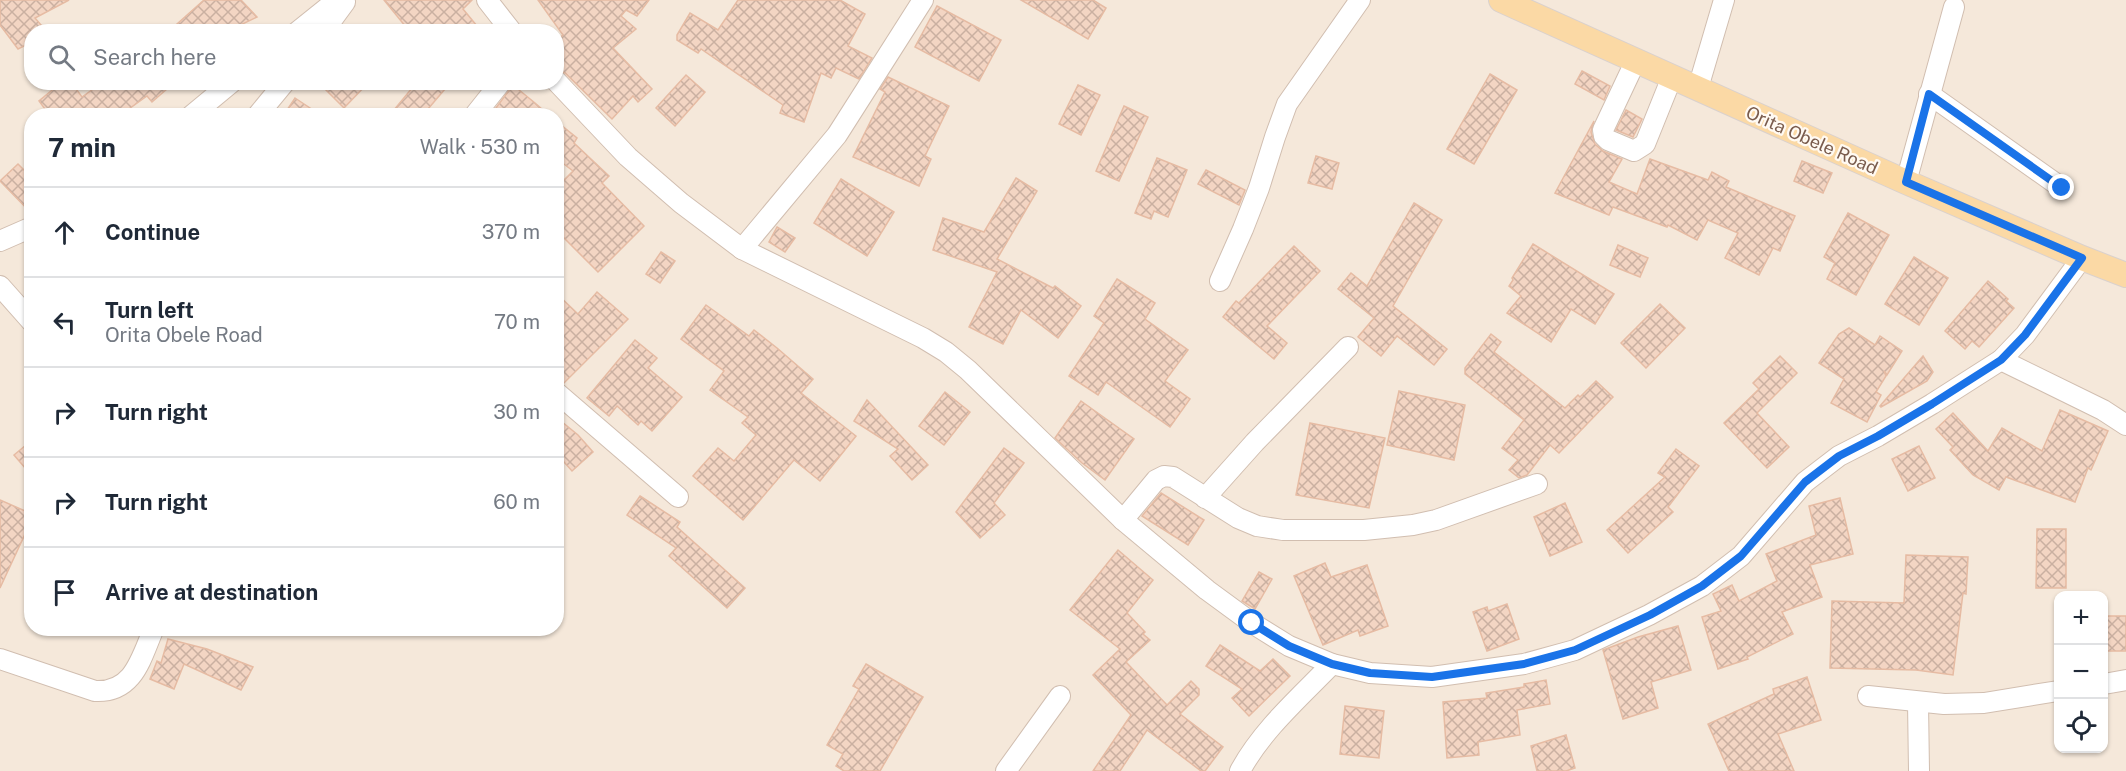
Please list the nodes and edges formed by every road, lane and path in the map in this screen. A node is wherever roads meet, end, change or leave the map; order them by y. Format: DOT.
graph roads {
  1 [pos="337,0"];
  2 [pos="346,0"];
  3 [pos="487,0"];
  4 [pos="923,0"];
  5 [pos="1360,0"];
  6 [pos="1501,0"];
  7 [pos="1724,0"];
  8 [pos="1954,7"];
  9 [pos="307,24"];
  10 [pos="329,24"];
  11 [pos="506,24"];
  12 [pos="1636,60"];
  13 [pos="1672,76"];
  14 [pos="1698,88"];
  15 [pos="564,89"];
  16 [pos="222,90"];
  17 [pos="278,90"];
  18 [pos="495,90"];
  19 [pos="1929,94"];
  20 [pos="200,108"];
  21 [pos="264,108"];
  22 [pos="480,108"];
  23 [pos="1906,182"];
  24 [pos="2062,188"];
  25 [pos="24,230"];
  26 [pos="0,241"];
  27 [pos="742,249"];
  28 [pos="2082,258"];
  29 [pos="2126,274"];
  30 [pos="1220,281"];
  31 [pos="0,286"];
  32 [pos="24,313"];
  33 [pos="1348,348"];
  34 [pos="2001,360"];
  35 [pos="564,399"];
  36 [pos="2126,425"];
  37 [pos="1537,484"];
  38 [pos="678,497"];
  39 [pos="1205,498"];
  40 [pos="1123,520"];
  41 [pos="150,636"];
  42 [pos="0,659"];
  43 [pos="1332,664"];
  44 [pos="2126,680"];
  45 [pos="2108,683"];
  46 [pos="2054,692"];
  47 [pos="1060,696"];
  48 [pos="1868,696"];
  49 [pos="1918,702"];
  50 [pos="1006,771"];
  51 [pos="1240,771"];
  52 [pos="1919,771"];
  1 -- 9 [label="street"];
  2 -- 10 [label="street"];
  3 -- 11 [label="street"];
  4 -- 27 [label="street"];
  5 -- 30 [label="street"];
  6 -- 12 [label="main road, Orita Obele Road"];
  7 -- 14 [label="street"];
  8 -- 19 [label="street"];
  12 -- 13 [label="main road, Orita Obele Road"];
  12 -- 13 [label="street"];
  13 -- 14 [label="main road, Orita Obele Road"];
  14 -- 23 [label="main road, Orita Obele Road"];
  15 -- 27 [label="street"];
  16 -- 20 [label="street"];
  17 -- 21 [label="street"];
  18 -- 22 [label="street"];
  19 -- 23 [label="street"];
  19 -- 24 [label="street"];
  23 -- 28 [label="main road, Orita Obele Road"];
  25 -- 26 [label="street"];
  27 -- 40 [label="street"];
  28 -- 29 [label="main road, Orita Obele Road"];
  28 -- 34 [label="street"];
  31 -- 32 [label="street"];
  33 -- 39 [label="street"];
  34 -- 36 [label="street"];
  34 -- 43 [label="street"];
  35 -- 38 [label="street"];
  37 -- 39 [label="street"];
  39 -- 40 [label="street"];
  40 -- 43 [label="street"];
  41 -- 42 [label="street"];
  43 -- 51 [label="street"];
  44 -- 45 [label="street"];
  46 -- 49 [label="street"];
  47 -- 50 [label="street"];
  48 -- 49 [label="street"];
  49 -- 52 [label="street"];
}
